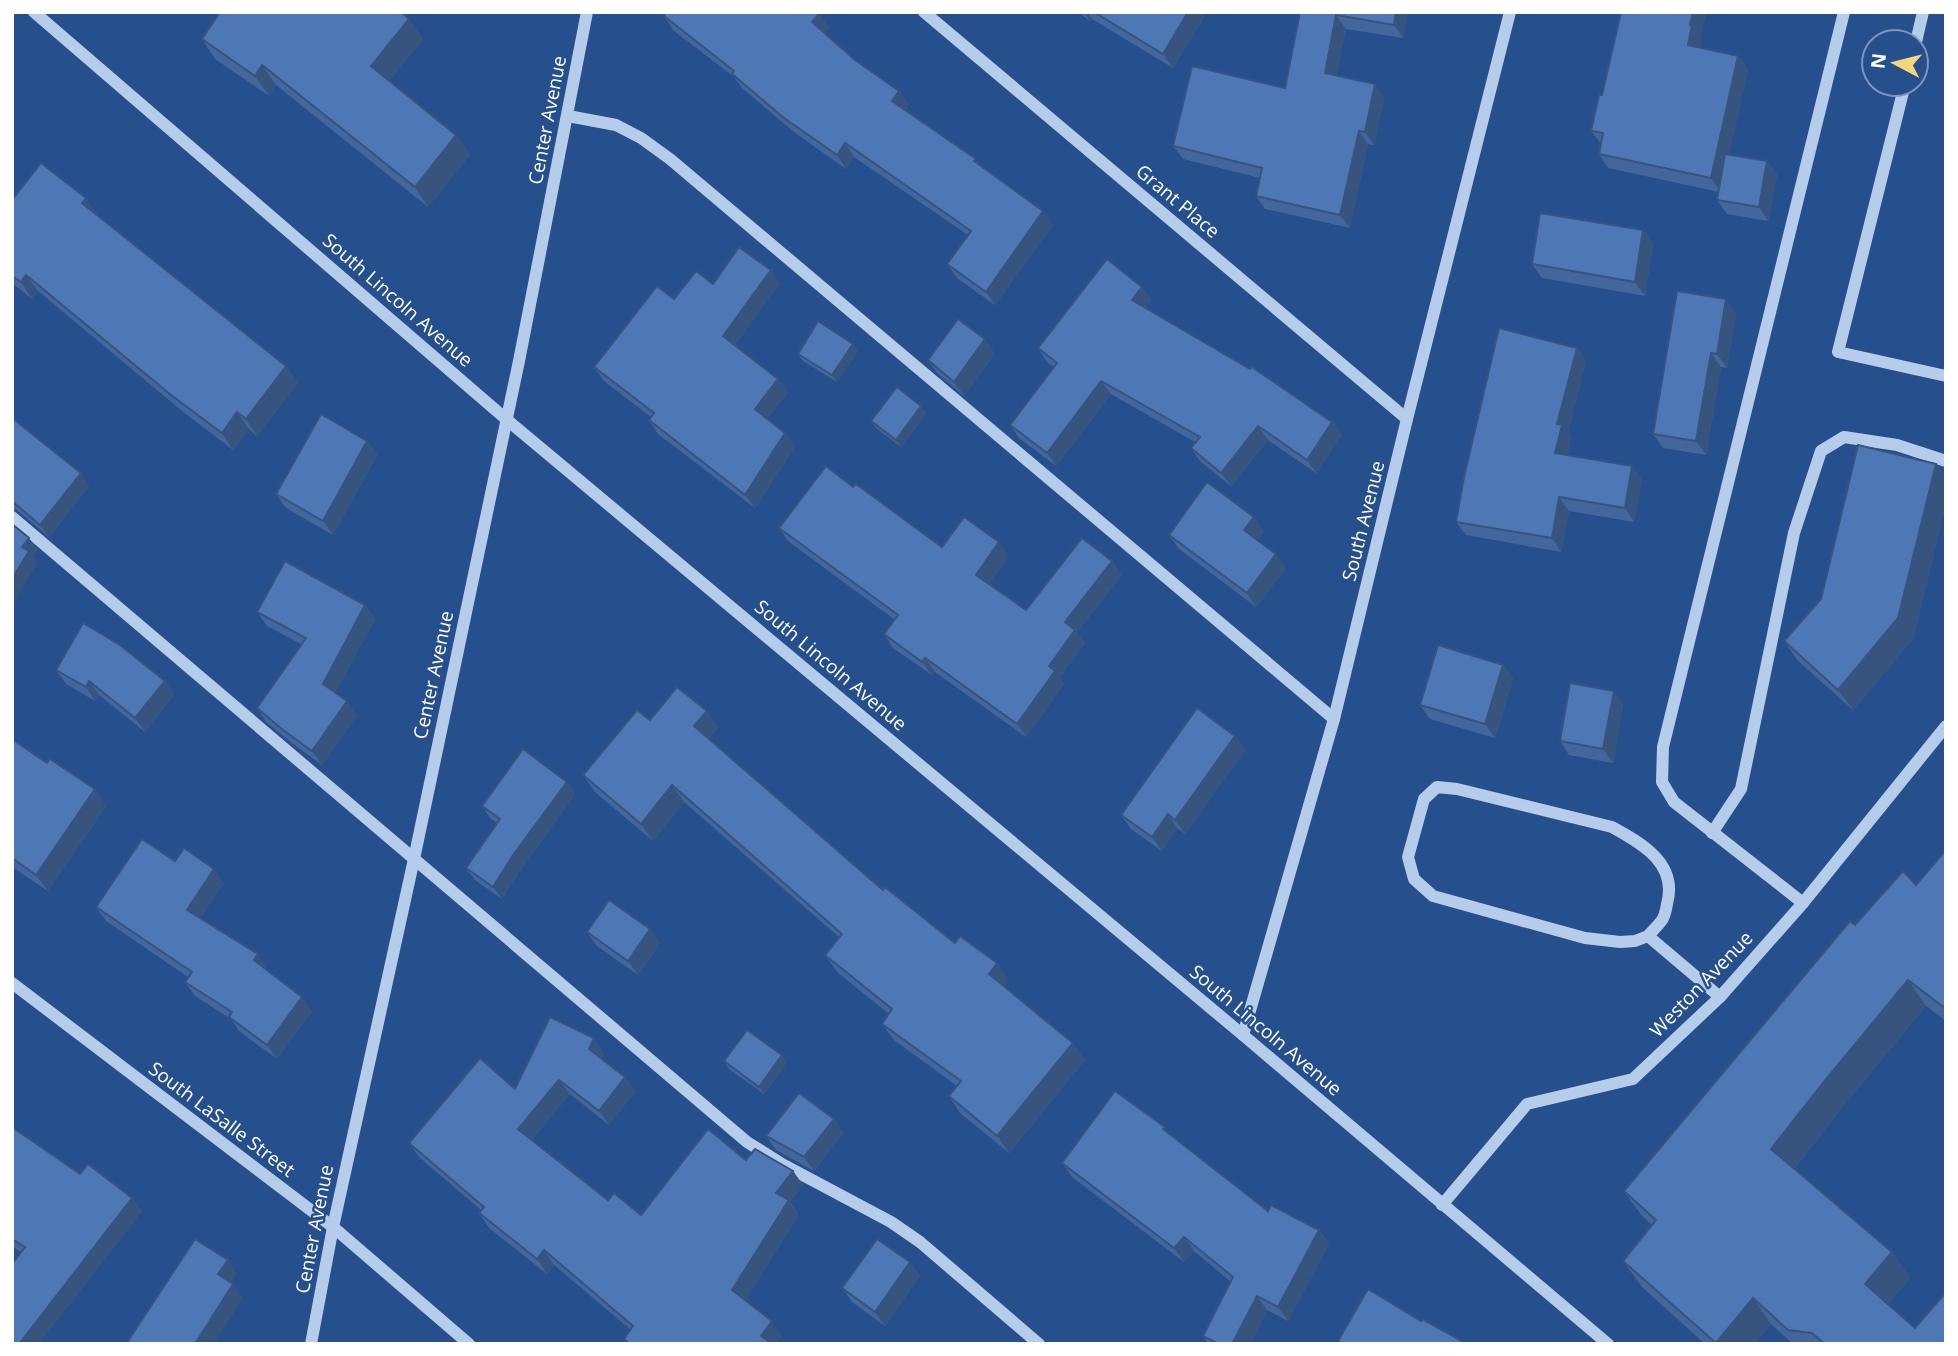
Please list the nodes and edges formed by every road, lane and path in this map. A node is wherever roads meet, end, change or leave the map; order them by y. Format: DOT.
graph roads {
  1 [pos="34,12"];
  2 [pos="587,12"];
  3 [pos="924,12"];
  4 [pos="1510,12"];
  5 [pos="1844,12"];
  6 [pos="1902,98"];
  7 [pos="568,116"];
  8 [pos="1946,376"];
  9 [pos="506,419"];
  10 [pos="1407,419"];
  11 [pos="1946,461"];
  12 [pos="12,517"];
  13 [pos="1334,719"];
  14 [pos="1946,726"];
  15 [pos="1712,833"];
  16 [pos="414,859"];
  17 [pos="1803,904"];
  18 [pos="1648,936"];
  19 [pos="12,983"];
  20 [pos="1720,997"];
  21 [pos="1243,1035"];
  22 [pos="1442,1205"];
  23 [pos="333,1227"];
  24 [pos="311,1344"];
  25 [pos="470,1344"];
  26 [pos="1039,1344"];
  27 [pos="1608,1344"];
  1 -- 9 [label="street, South Lincoln Avenue"];
  2 -- 7 [label="street, Center Avenue"];
  3 -- 10 [label="street, Grant Place"];
  4 -- 10 [label="street, South Avenue"];
  5 -- 15 [label="street"];
  6 -- 8 [label="street"];
  7 -- 9 [label="street, Center Avenue"];
  7 -- 13 [label="street"];
  9 -- 16 [label="street, Center Avenue"];
  9 -- 21 [label="street, South Lincoln Avenue"];
  10 -- 13 [label="street, South Avenue"];
  11 -- 15 [label="street"];
  12 -- 16 [label="street"];
  13 -- 21 [label="street, South Avenue"];
  14 -- 17 [label="street, Weston Avenue"];
  15 -- 17 [label="street"];
  16 -- 23 [label="street, Center Avenue"];
  16 -- 26 [label="street"];
  17 -- 20 [label="street, Weston Avenue"];
  18 -- 18 [label="street"];
  18 -- 20 [label="street"];
  19 -- 23 [label="street, South LaSalle Street"];
  20 -- 22 [label="street, Weston Avenue"];
  21 -- 22 [label="street, South Lincoln Avenue"];
  22 -- 27 [label="street, South Lincoln Avenue"];
  23 -- 24 [label="street, Center Avenue"];
  23 -- 25 [label="street, South LaSalle Street"];
}
